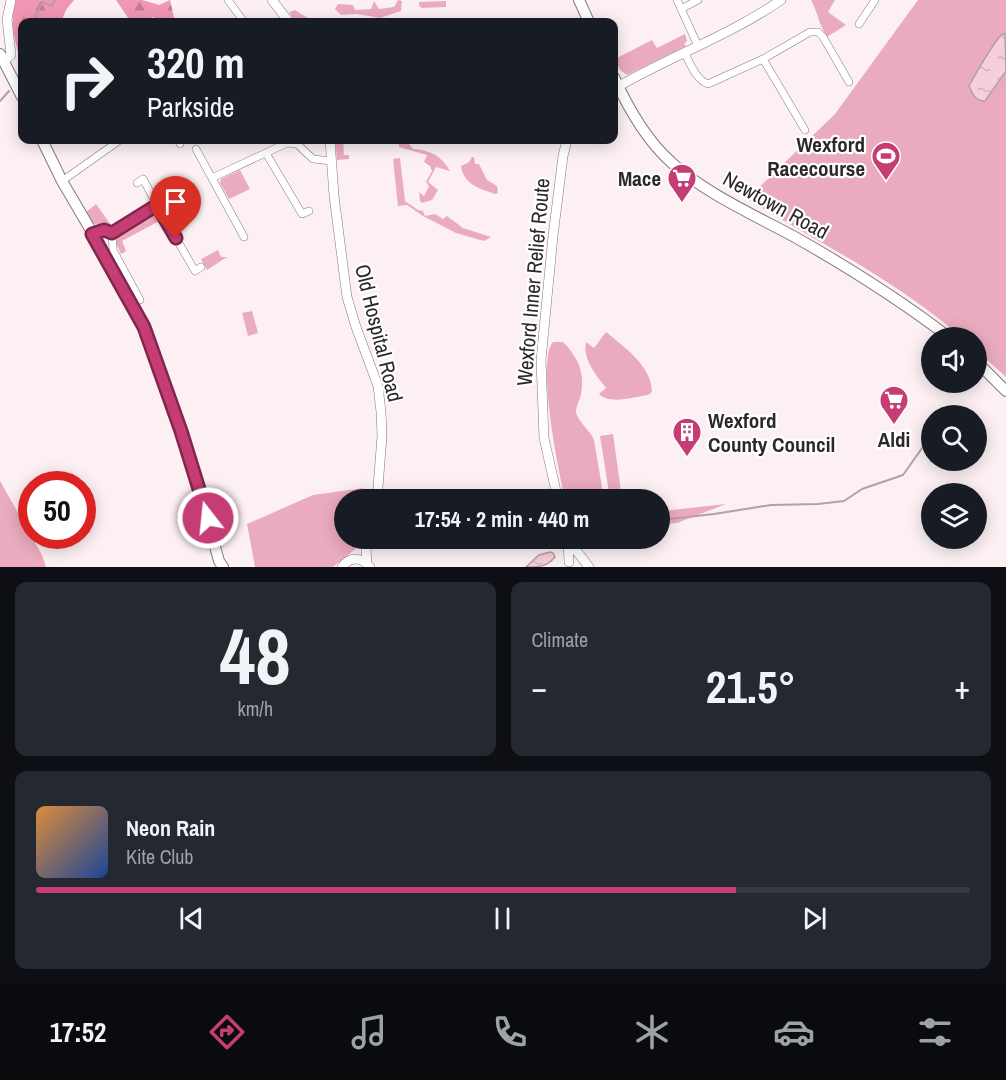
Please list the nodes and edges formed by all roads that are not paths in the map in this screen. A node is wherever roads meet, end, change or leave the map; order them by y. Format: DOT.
graph roads {
  1 [pos="11,0"];
  2 [pos="228,0"];
  3 [pos="272,0"];
  4 [pos="579,0"];
  5 [pos="677,0"];
  6 [pos="698,0"];
  7 [pos="781,0"];
  8 [pos="875,0"];
  9 [pos="681,9"];
  10 [pos="240,18"];
  11 [pos="286,18"];
  12 [pos="588,18"];
  13 [pos="859,24"];
  14 [pos="698,46"];
  15 [pos="684,52"];
  16 [pos="2,57"];
  17 [pos="763,59"];
  18 [pos="849,82"];
  19 [pos="618,83"];
  20 [pos="18,89"];
  21 [pos="618,89"];
  22 [pos="805,130"];
  23 [pos="44,144"];
  24 [pos="114,144"];
  25 [pos="285,144"];
  26 [pos="297,144"];
  27 [pos="330,144"];
  28 [pos="566,144"];
  29 [pos="196,149"];
  30 [pos="266,153"];
  31 [pos="331,161"];
  32 [pos="212,178"];
  33 [pos="62,181"];
  34 [pos="137,183"];
  35 [pos="157,205"];
  36 [pos="309,211"];
  37 [pos="112,233"];
  38 [pos="92,234"];
  39 [pos="244,237"];
  40 [pos="201,267"];
  41 [pos="140,300"];
  42 [pos="936,327"];
  43 [pos="987,372"];
  44 [pos="1006,391"];
  45 [pos="378,489"];
  46 [pos="556,489"];
  47 [pos="568,549"];
  48 [pos="574,549"];
  49 [pos="366,550"];
  50 [pos="581,558"];
  51 [pos="355,559"];
  52 [pos="220,565"];
  53 [pos="368,565"];
  54 [pos="567,565"];
  55 [pos="342,567"];
  56 [pos="589,567"];
  1 -- 16 [label="street"];
  2 -- 10 [label="street"];
  3 -- 11 [label="street"];
  4 -- 12 [label="main road"];
  5 -- 9 [label="street"];
  6 -- 9 [label="street"];
  7 -- 14 [label="street"];
  8 -- 13 [label="street"];
  9 -- 14 [label="street"];
  14 -- 15 [label="street"];
  15 -- 17 [label="street"];
  15 -- 19 [label="street"];
  16 -- 20 [label="main road"];
  17 -- 18 [label="street"];
  17 -- 22 [label="street"];
  21 -- 42 [label="main road, Newtown Road"];
  23 -- 33 [label="main road"];
  24 -- 33 [label="street"];
  25 -- 30 [label="street"];
  26 -- 31 [label="street"];
  27 -- 31 [label="street, Old Hospital Road"];
  28 -- 46 [label="street, Wexford Inner Relief Route"];
  29 -- 32 [label="street"];
  30 -- 32 [label="street"];
  30 -- 36 [label="street"];
  31 -- 45 [label="street, Old Hospital Road"];
  32 -- 39 [label="street"];
  33 -- 38 [label="main road"];
  34 -- 35 [label="street"];
  35 -- 37 [label="street"];
  35 -- 40 [label="street"];
  37 -- 38 [label="street"];
  37 -- 41 [label="street"];
  38 -- 52 [label="main road"];
  43 -- 44 [label="main road"];
  47 -- 54 [label="street"];
  48 -- 50 [label="street"];
  49 -- 51 [label="street"];
  49 -- 53 [label="street"];
  50 -- 54 [label="street"];
  50 -- 56 [label="street"];
  51 -- 53 [label="street"];
  51 -- 55 [label="street"];
}
